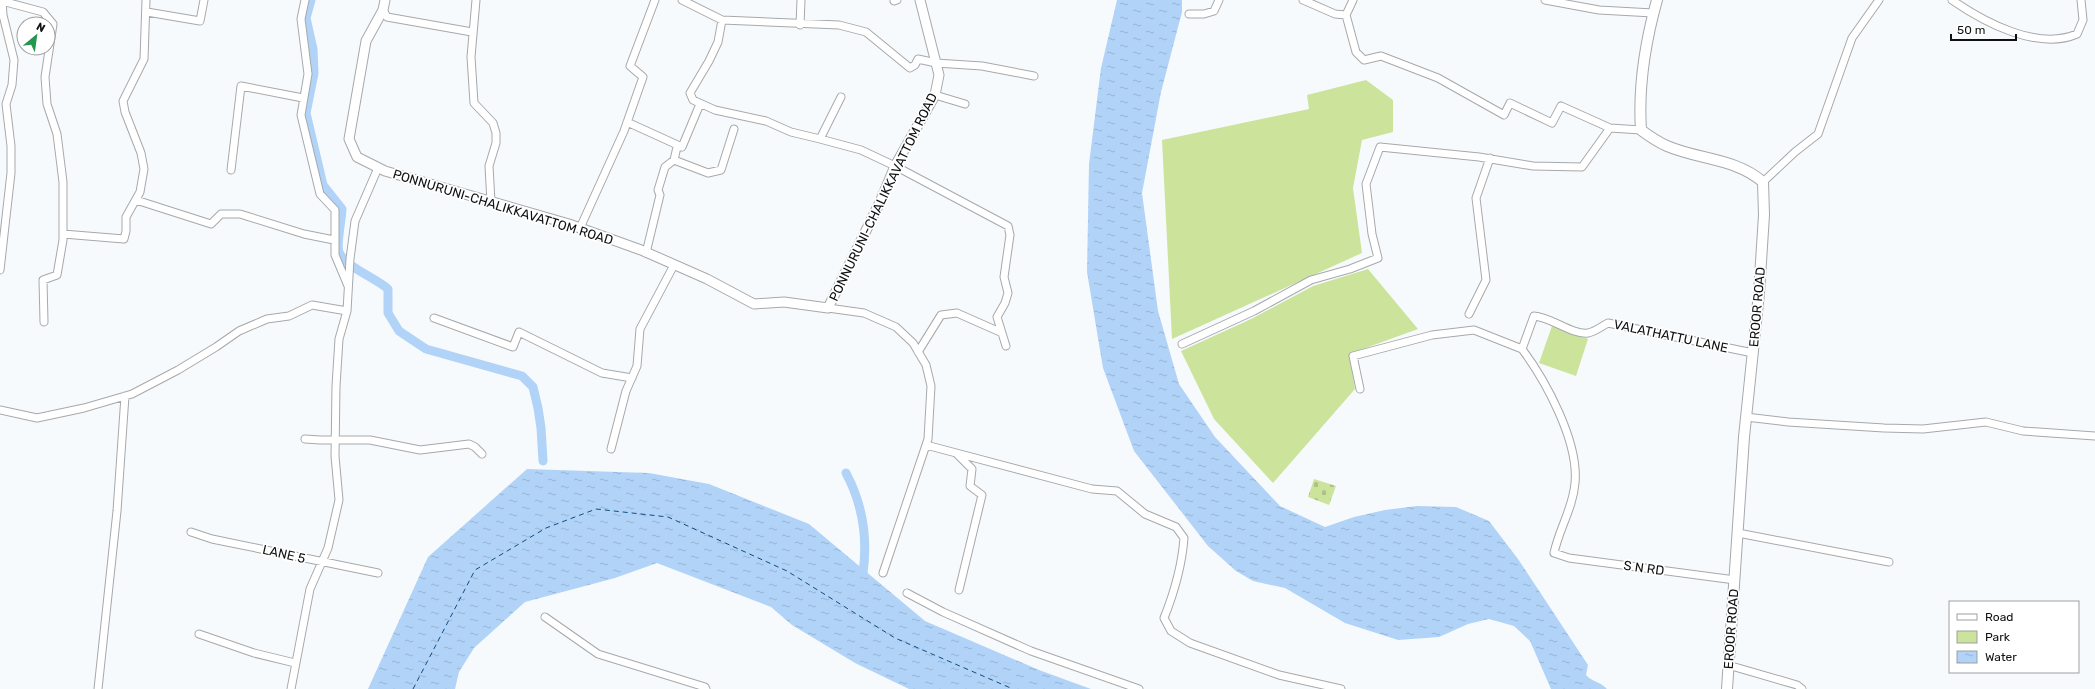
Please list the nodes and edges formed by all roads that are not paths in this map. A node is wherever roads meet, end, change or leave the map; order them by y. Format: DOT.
graph roads {
  1 [pos="2,0"];
  2 [pos="146,0"];
  3 [pos="204,0"];
  4 [pos="305,0"];
  5 [pos="385,0"];
  6 [pos="476,0"];
  7 [pos="655,0"];
  8 [pos="682,0"];
  9 [pos="801,0"];
  10 [pos="920,0"];
  11 [pos="1219,0"];
  12 [pos="1303,0"];
  13 [pos="1353,0"];
  14 [pos="1545,0"];
  15 [pos="1879,0"];
  16 [pos="1953,0"];
  17 [pos="2081,0"];
  18 [pos="1655,7"];
  19 [pos="384,10"];
  20 [pos="146,12"];
  21 [pos="1189,14"];
  22 [pos="1346,15"];
  23 [pos="722,20"];
  24 [pos="800,24"];
  25 [pos="472,32"];
  26 [pos="936,63"];
  27 [pos="1034,76"];
  28 [pos="935,95"];
  29 [pos="841,97"];
  30 [pos="303,98"];
  31 [pos="700,104"];
  32 [pos="965,104"];
  33 [pos="627,122"];
  34 [pos="1610,128"];
  35 [pos="734,129"];
  36 [pos="1641,130"];
  37 [pos="820,139"];
  38 [pos="682,147"];
  39 [pos="1490,158"];
  40 [pos="674,160"];
  41 [pos="895,166"];
  42 [pos="378,168"];
  43 [pos="230,170"];
  44 [pos="1763,182"];
  45 [pos="136,200"];
  46 [pos="491,202"];
  47 [pos="580,228"];
  48 [pos="63,234"];
  49 [pos="334,240"];
  50 [pos="646,253"];
  51 [pos="674,265"];
  52 [pos="0,270"];
  53 [pos="348,287"];
  54 [pos="828,308"];
  55 [pos="347,311"];
  56 [pos="1469,314"];
  57 [pos="434,318"];
  58 [pos="44,322"];
  59 [pos="1000,332"];
  60 [pos="1182,344"];
  61 [pos="1006,346"];
  62 [pos="1522,349"];
  63 [pos="918,352"];
  64 [pos="1753,353"];
  65 [pos="632,378"];
  66 [pos="1360,389"];
  67 [pos="125,396"];
  68 [pos="0,410"];
  69 [pos="1746,417"];
  70 [pos="2095,436"];
  71 [pos="305,438"];
  72 [pos="335,440"];
  73 [pos="926,445"];
  74 [pos="611,449"];
  75 [pos="482,454"];
  76 [pos="957,454"];
  77 [pos="191,532"];
  78 [pos="1738,533"];
  79 [pos="322,562"];
  80 [pos="1889,562"];
  81 [pos="378,573"];
  82 [pos="883,573"];
  83 [pos="1735,580"];
  84 [pos="958,590"];
  85 [pos="907,593"];
  86 [pos="545,617"];
  87 [pos="199,634"];
  88 [pos="296,663"];
  89 [pos="1728,665"];
  90 [pos="98,689"];
  91 [pos="291,689"];
  92 [pos="706,689"];
  93 [pos="1139,689"];
  94 [pos="1341,689"];
  95 [pos="1728,689"];
  96 [pos="1802,689"];
  1 -- 48 [label="street"];
  1 -- 52 [label="street"];
  2 -- 20 [label="street"];
  3 -- 20 [label="street"];
  4 -- 30 [label="street"];
  5 -- 19 [label="street, PONNURUNI-CHALIKKAVATTOM ROAD"];
  6 -- 25 [label="street"];
  7 -- 33 [label="street"];
  8 -- 23 [label="street"];
  9 -- 24 [label="street"];
  10 -- 26 [label="street, PONNURUNI-CHALIKKAVATTOM ROAD"];
  11 -- 21 [label="street"];
  12 -- 22 [label="street"];
  13 -- 22 [label="street"];
  14 -- 18 [label="street"];
  15 -- 44 [label="street"];
  16 -- 17 [label="street"];
  18 -- 36 [label="main road"];
  19 -- 25 [label="street"];
  19 -- 42 [label="street, PONNURUNI-CHALIKKAVATTOM ROAD"];
  20 -- 45 [label="street"];
  22 -- 34 [label="street"];
  23 -- 24 [label="street"];
  23 -- 31 [label="street"];
  24 -- 26 [label="street"];
  25 -- 46 [label="street"];
  26 -- 27 [label="street"];
  26 -- 28 [label="street, PONNURUNI-CHALIKKAVATTOM ROAD"];
  28 -- 32 [label="street"];
  28 -- 41 [label="street, PONNURUNI-CHALIKKAVATTOM ROAD"];
  29 -- 37 [label="street"];
  30 -- 43 [label="street"];
  30 -- 49 [label="street"];
  31 -- 37 [label="street"];
  31 -- 38 [label="street"];
  33 -- 38 [label="street"];
  33 -- 47 [label="street"];
  34 -- 36 [label="street"];
  34 -- 39 [label="street"];
  35 -- 40 [label="street"];
  36 -- 44 [label="main road"];
  37 -- 41 [label="street"];
  38 -- 40 [label="street"];
  39 -- 56 [label="street"];
  39 -- 60 [label="street"];
  40 -- 50 [label="street"];
  41 -- 54 [label="street, PONNURUNI-CHALIKKAVATTOM ROAD"];
  41 -- 59 [label="street"];
  42 -- 46 [label="street, PONNURUNI-CHALIKKAVATTOM ROAD"];
  42 -- 53 [label="street"];
  44 -- 64 [label="main road, EROOR ROAD"];
  45 -- 48 [label="street"];
  45 -- 49 [label="street"];
  46 -- 47 [label="street, PONNURUNI-CHALIKKAVATTOM ROAD"];
  47 -- 50 [label="street, PONNURUNI-CHALIKKAVATTOM ROAD"];
  48 -- 58 [label="street"];
  49 -- 53 [label="street"];
  50 -- 51 [label="street, PONNURUNI-CHALIKKAVATTOM ROAD"];
  51 -- 54 [label="street, PONNURUNI-CHALIKKAVATTOM ROAD"];
  51 -- 65 [label="street"];
  53 -- 55 [label="street"];
  54 -- 63 [label="street"];
  55 -- 67 [label="street"];
  55 -- 72 [label="street"];
  57 -- 65 [label="street"];
  59 -- 61 [label="street"];
  59 -- 63 [label="street"];
  62 -- 64 [label="street, VALATHATTU LANE"];
  62 -- 66 [label="street"];
  62 -- 83 [label="street, S N RD"];
  63 -- 73 [label="street"];
  64 -- 69 [label="main road, EROOR ROAD"];
  65 -- 74 [label="street"];
  67 -- 68 [label="street"];
  67 -- 90 [label="street"];
  69 -- 70 [label="street"];
  69 -- 78 [label="main road, EROOR ROAD"];
  71 -- 72 [label="street"];
  72 -- 75 [label="street"];
  72 -- 79 [label="street"];
  73 -- 76 [label="street"];
  73 -- 82 [label="street"];
  76 -- 84 [label="street"];
  76 -- 94 [label="street"];
  77 -- 79 [label="street, LANE 5"];
  78 -- 80 [label="street"];
  78 -- 83 [label="main road, EROOR ROAD"];
  79 -- 81 [label="street, LANE 5"];
  79 -- 88 [label="street"];
  83 -- 89 [label="main road, EROOR ROAD"];
  85 -- 93 [label="street"];
  86 -- 92 [label="street"];
  87 -- 88 [label="street"];
  88 -- 91 [label="street"];
  89 -- 95 [label="main road, EROOR ROAD"];
  89 -- 96 [label="street"];
}
